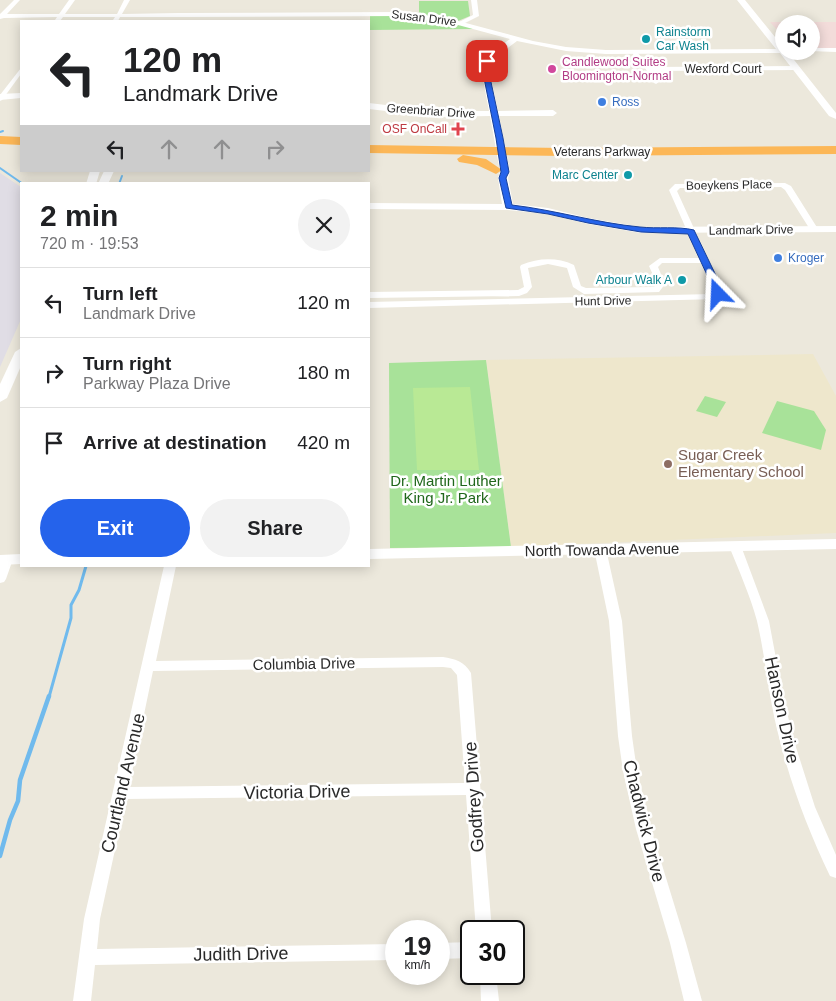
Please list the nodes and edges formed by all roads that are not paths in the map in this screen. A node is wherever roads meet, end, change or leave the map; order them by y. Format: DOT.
graph roads {
  1 [pos="17,0"];
  2 [pos="72,0"];
  3 [pos="127,0"];
  4 [pos="474,0"];
  5 [pos="741,0"];
  6 [pos="180,14"];
  7 [pos="61,15"];
  8 [pos="118,15"];
  9 [pos="1,17"];
  10 [pos="263,18"];
  11 [pos="58,20"];
  12 [pos="116,20"];
  13 [pos="462,23"];
  14 [pos="515,39"];
  15 [pos="775,40"];
  16 [pos="775,50"];
  17 [pos="820,50"];
  18 [pos="836,50"];
  19 [pos="761,51"];
  20 [pos="634,52"];
  21 [pos="775,55"];
  22 [pos="791,60"];
  23 [pos="797,68"];
  24 [pos="649,69"];
  25 [pos="20,71"];
  26 [pos="656,82"];
  27 [pos="1,97"];
  28 [pos="20,98"];
  29 [pos="370,106"];
  30 [pos="553,113"];
  31 [pos="490,114"];
  32 [pos="835,114"];
  33 [pos="836,126"];
  34 [pos="0,140"];
  35 [pos="20,141"];
  36 [pos="0,147"];
  37 [pos="20,148"];
  38 [pos="370,149"];
  39 [pos="834,153"];
  40 [pos="458,154"];
  41 [pos="536,155"];
  42 [pos="370,156"];
  43 [pos="498,157"];
  44 [pos="675,187"];
  45 [pos="370,206"];
  46 [pos="508,207"];
  47 [pos="814,229"];
  48 [pos="836,229"];
  49 [pos="691,231"];
  50 [pos="704,260"];
  51 [pos="370,296"];
  52 [pos="370,305"];
  53 [pos="20,354"];
  54 [pos="0,398"];
  55 [pos="836,544"];
  56 [pos="735,546"];
  57 [pos="600,550"];
  58 [pos="370,554"];
  59 [pos="9,559"];
  60 [pos="170,567"];
  61 [pos="0,578"];
  62 [pos="149,666"];
  63 [pos="458,666"];
  64 [pos="474,789"];
  65 [pos="121,794"];
  66 [pos="836,871"];
  67 [pos="483,920"];
  68 [pos="385,952"];
  69 [pos="86,957"];
  70 [pos="489,985"];
  71 [pos="82,1001"];
  72 [pos="490,1001"];
  73 [pos="693,1001"];
  1 -- 9 [label="street"];
  2 -- 7 [label="street"];
  3 -- 8 [label="street"];
  4 -- 13 [label="street"];
  5 -- 15 [label="street"];
  6 -- 8 [label="street, Susan Drive"];
  6 -- 10 [label="street, Susan Drive"];
  7 -- 8 [label="street, Susan Drive"];
  7 -- 9 [label="street, Susan Drive"];
  7 -- 11 [label="street"];
  8 -- 12 [label="street"];
  10 -- 13 [label="street, Susan Drive"];
  13 -- 14 [label="street, Susan Drive"];
  14 -- 20 [label="street, Susan Drive"];
  14 -- 31 [label="street"];
  16 -- 19 [label="street, Susan Drive"];
  17 -- 18 [label="street"];
  19 -- 20 [label="street, Susan Drive"];
  19 -- 21 [label="street"];
  20 -- 24 [label="street"];
  22 -- 23 [label="street"];
  23 -- 24 [label="street, Wexford Court"];
  23 -- 32 [label="street"];
  24 -- 26 [label="street"];
  25 -- 27 [label="street"];
  27 -- 28 [label="street"];
  29 -- 31 [label="street, Greenbriar Drive"];
  30 -- 31 [label="street, Greenbriar Drive"];
  31 -- 43 [label="street"];
  32 -- 33 [label="street"];
  34 -- 35 [label="highway"];
  36 -- 37 [label="highway"];
  38 -- 40 [label="highway"];
  39 -- 41 [label="highway, Veterans Parkway"];
  40 -- 42 [label="highway"];
  40 -- 43 [label="highway"];
  40 -- 43 [label="highway"];
  41 -- 43 [label="highway"];
  41 -- 43 [label="highway"];
  43 -- 46 [label="street"];
  44 -- 47 [label="street, Boeykens Place"];
  44 -- 49 [label="street, Hunt Drive"];
  45 -- 46 [label="street, Landmark Drive"];
  46 -- 49 [label="street, Landmark Drive"];
  47 -- 48 [label="street, Landmark Drive"];
  47 -- 49 [label="street, Landmark Drive"];
  49 -- 50 [label="street, Hunt Drive"];
  50 -- 51 [label="street"];
  50 -- 52 [label="street, Hunt Drive"];
  53 -- 54 [label="street"];
  55 -- 56 [label="street, North Towanda Avenue"];
  56 -- 57 [label="street, North Towanda Avenue"];
  56 -- 66 [label="street, Hanson Drive"];
  57 -- 58 [label="street, North Towanda Avenue"];
  57 -- 73 [label="street, Chadwick Drive"];
  59 -- 61 [label="street"];
  60 -- 62 [label="street, Courtland Avenue"];
  62 -- 63 [label="street, Columbia Drive"];
  62 -- 65 [label="street, Courtland Avenue"];
  63 -- 64 [label="street, Godfrey Drive"];
  64 -- 65 [label="street, Victoria Drive"];
  64 -- 67 [label="street, Godfrey Drive"];
  65 -- 69 [label="street, Courtland Avenue"];
  68 -- 69 [label="street, Judith Drive"];
  69 -- 71 [label="street, Courtland Avenue"];
  70 -- 72 [label="street"];
}
